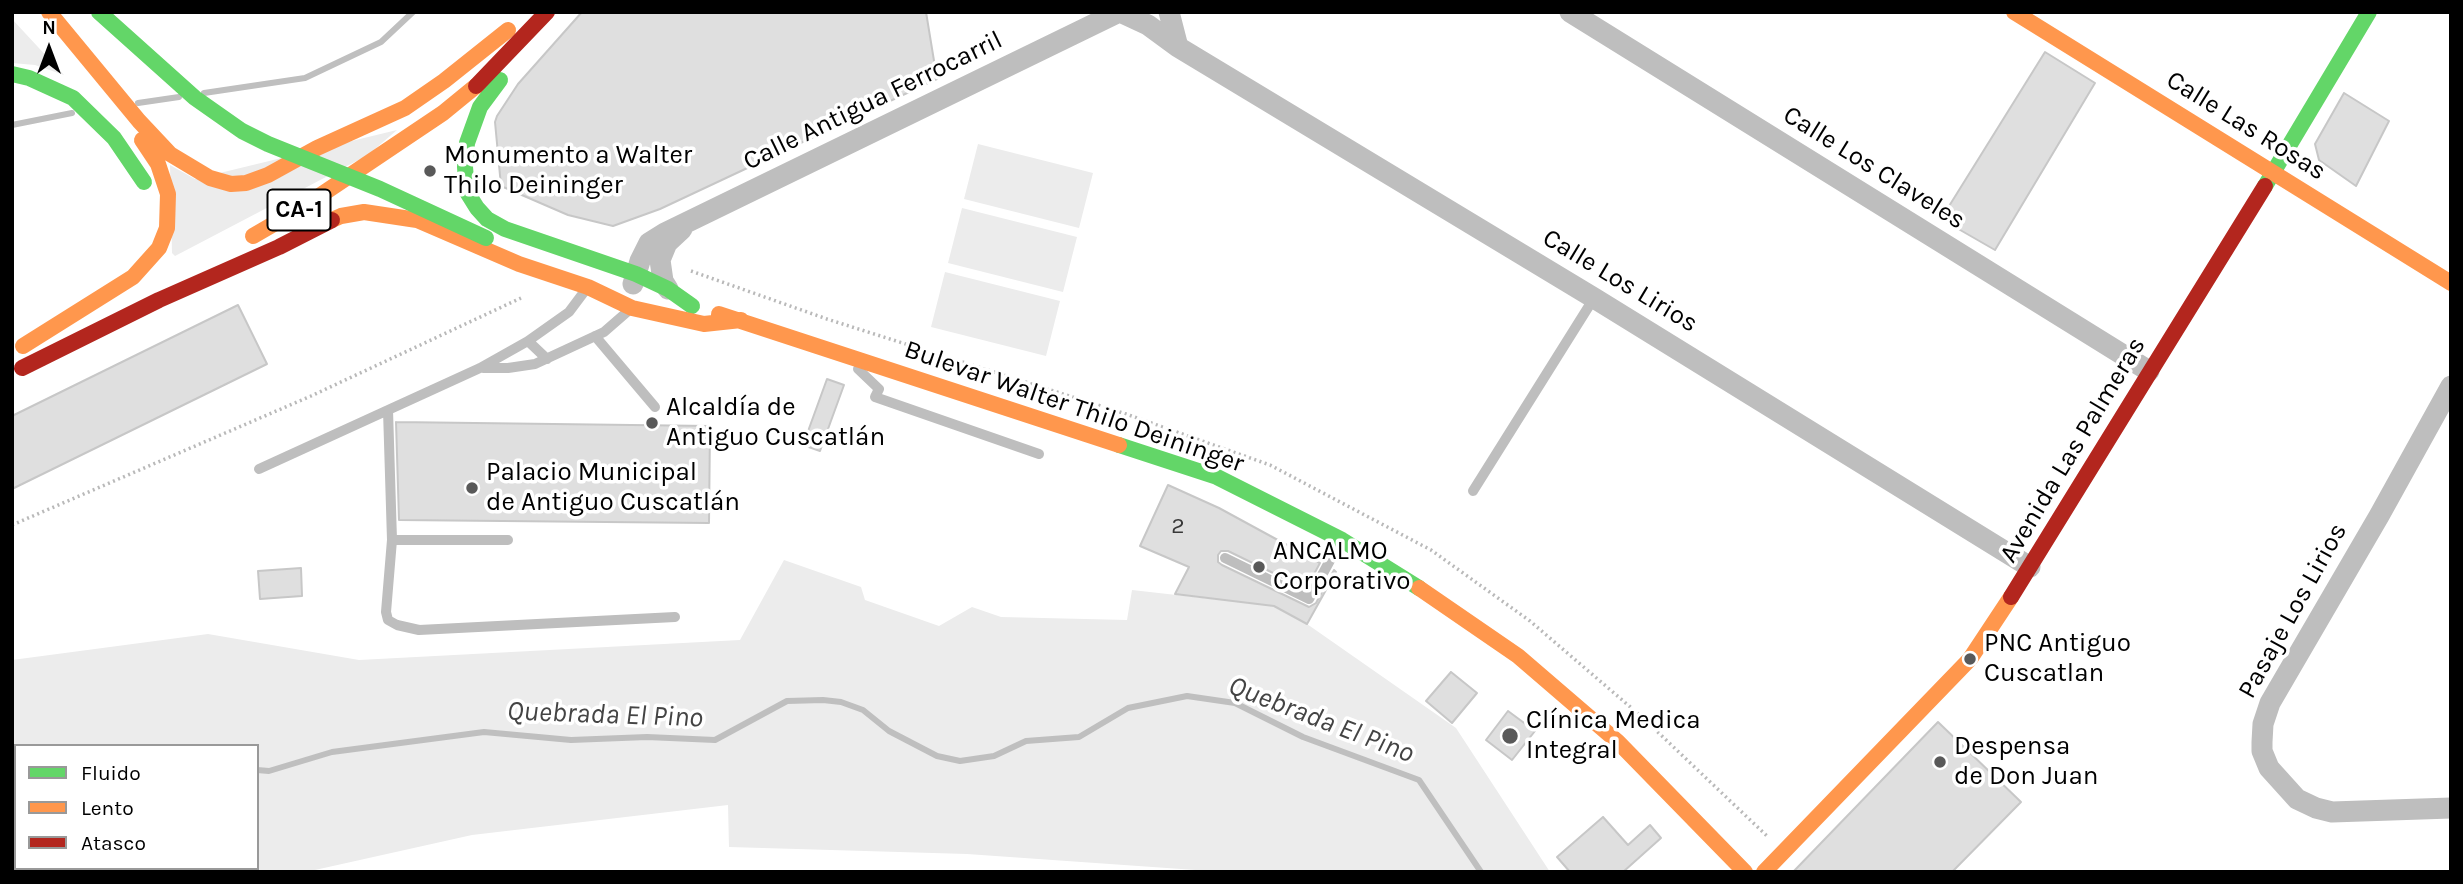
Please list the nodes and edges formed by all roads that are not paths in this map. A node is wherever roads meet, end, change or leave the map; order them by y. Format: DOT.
graph roads {
  1 [pos="49,12"];
  2 [pos="99,12"];
  3 [pos="529,12"];
  4 [pos="547,12"];
  5 [pos="559,12"];
  6 [pos="1120,12"];
  7 [pos="1169,12"];
  8 [pos="1570,12"];
  9 [pos="2014,12"];
  10 [pos="2369,12"];
  11 [pos="1178,47"];
  12 [pos="12,74"];
  13 [pos="80,74"];
  14 [pos="131,121"];
  15 [pos="2273,172"];
  16 [pos="688,222"];
  17 [pos="233,247"];
  18 [pos="151,260"];
  19 [pos="210,261"];
  20 [pos="2451,283"];
  21 [pos="588,287"];
  22 [pos="668,289"];
  23 [pos="633,290"];
  24 [pos="1594,298"];
  25 [pos="692,306"];
  26 [pos="741,320"];
  27 [pos="596,336"];
  28 [pos="528,341"];
  29 [pos="12,353"];
  30 [pos="841,353"];
  31 [pos="547,359"];
  32 [pos="480,368"];
  33 [pos="17,370"];
  34 [pos="2149,371"];
  35 [pos="2451,386"];
  36 [pos="655,407"];
  37 [pos="388,410"];
  38 [pos="1039,454"];
  39 [pos="259,469"];
  40 [pos="1473,491"];
  41 [pos="391,540"];
  42 [pos="508,540"];
  43 [pos="1342,540"];
  44 [pos="1225,558"];
  45 [pos="2030,568"];
  46 [pos="675,617"];
  47 [pos="2451,808"];
  48 [pos="1745,872"];
  49 [pos="1764,872"];
  1 -- 14 [label="main road"];
  2 -- 23 [label="main road, Bulevar Walter Thilo Deininger, bridge"];
  3 -- 14 [label="main road"];
  4 -- 17 [label="main road, CA-1"];
  5 -- 23 [label="main road"];
  6 -- 11 [label="street, Calle Los Lirios"];
  6 -- 16 [label="street, Calle Antigua Ferrocarril"];
  7 -- 11 [label="street"];
  8 -- 34 [label="street, Calle Los Claveles"];
  9 -- 15 [label="main road, Calle Las Rosas"];
  10 -- 15 [label="main road, Avenida Las Palmeras"];
  11 -- 24 [label="street, Calle Los Lirios"];
  12 -- 18 [label="main road"];
  13 -- 14 [label="main road"];
  14 -- 18 [label="main road"];
  15 -- 20 [label="main road, Calle Las Rosas"];
  15 -- 34 [label="main road, Avenida Las Palmeras"];
  16 -- 22 [label="street, Calle Antigua Ferrocarril"];
  16 -- 23 [label="street, Calle Antigua Ferrocarril"];
  18 -- 29 [label="main road"];
  19 -- 33 [label="main road"];
  21 -- 23 [label="main road"];
  21 -- 25 [label="main road"];
  21 -- 28 [label="lane"];
  21 -- 33 [label="main road"];
  22 -- 23 [label="main road"];
  22 -- 25 [label="main road"];
  23 -- 25 [label="main road, Bulevar Walter Thilo Deininger"];
  23 -- 26 [label="main road"];
  23 -- 27 [label="lane"];
  24 -- 40 [label="lane"];
  24 -- 45 [label="street, Calle Los Lirios"];
  25 -- 26 [label="main road, Bulevar Walter Thilo Deininger"];
  26 -- 30 [label="main road, Bulevar Walter Thilo Deininger"];
  27 -- 31 [label="lane"];
  27 -- 36 [label="lane"];
  28 -- 31 [label="lane"];
  28 -- 32 [label="lane"];
  30 -- 38 [label="lane"];
  30 -- 43 [label="main road, Bulevar Walter Thilo Deininger"];
  31 -- 32 [label="lane"];
  32 -- 37 [label="lane"];
  34 -- 45 [label="main road, Avenida Las Palmeras"];
  35 -- 47 [label="street, Pasaje Los Lirios"];
  37 -- 39 [label="lane"];
  37 -- 41 [label="lane"];
  41 -- 42 [label="lane"];
  41 -- 46 [label="lane"];
  43 -- 44 [label="lane"];
  43 -- 48 [label="main road, Bulevar Walter Thilo Deininger"];
  45 -- 49 [label="main road, Avenida Las Palmeras"];
}
